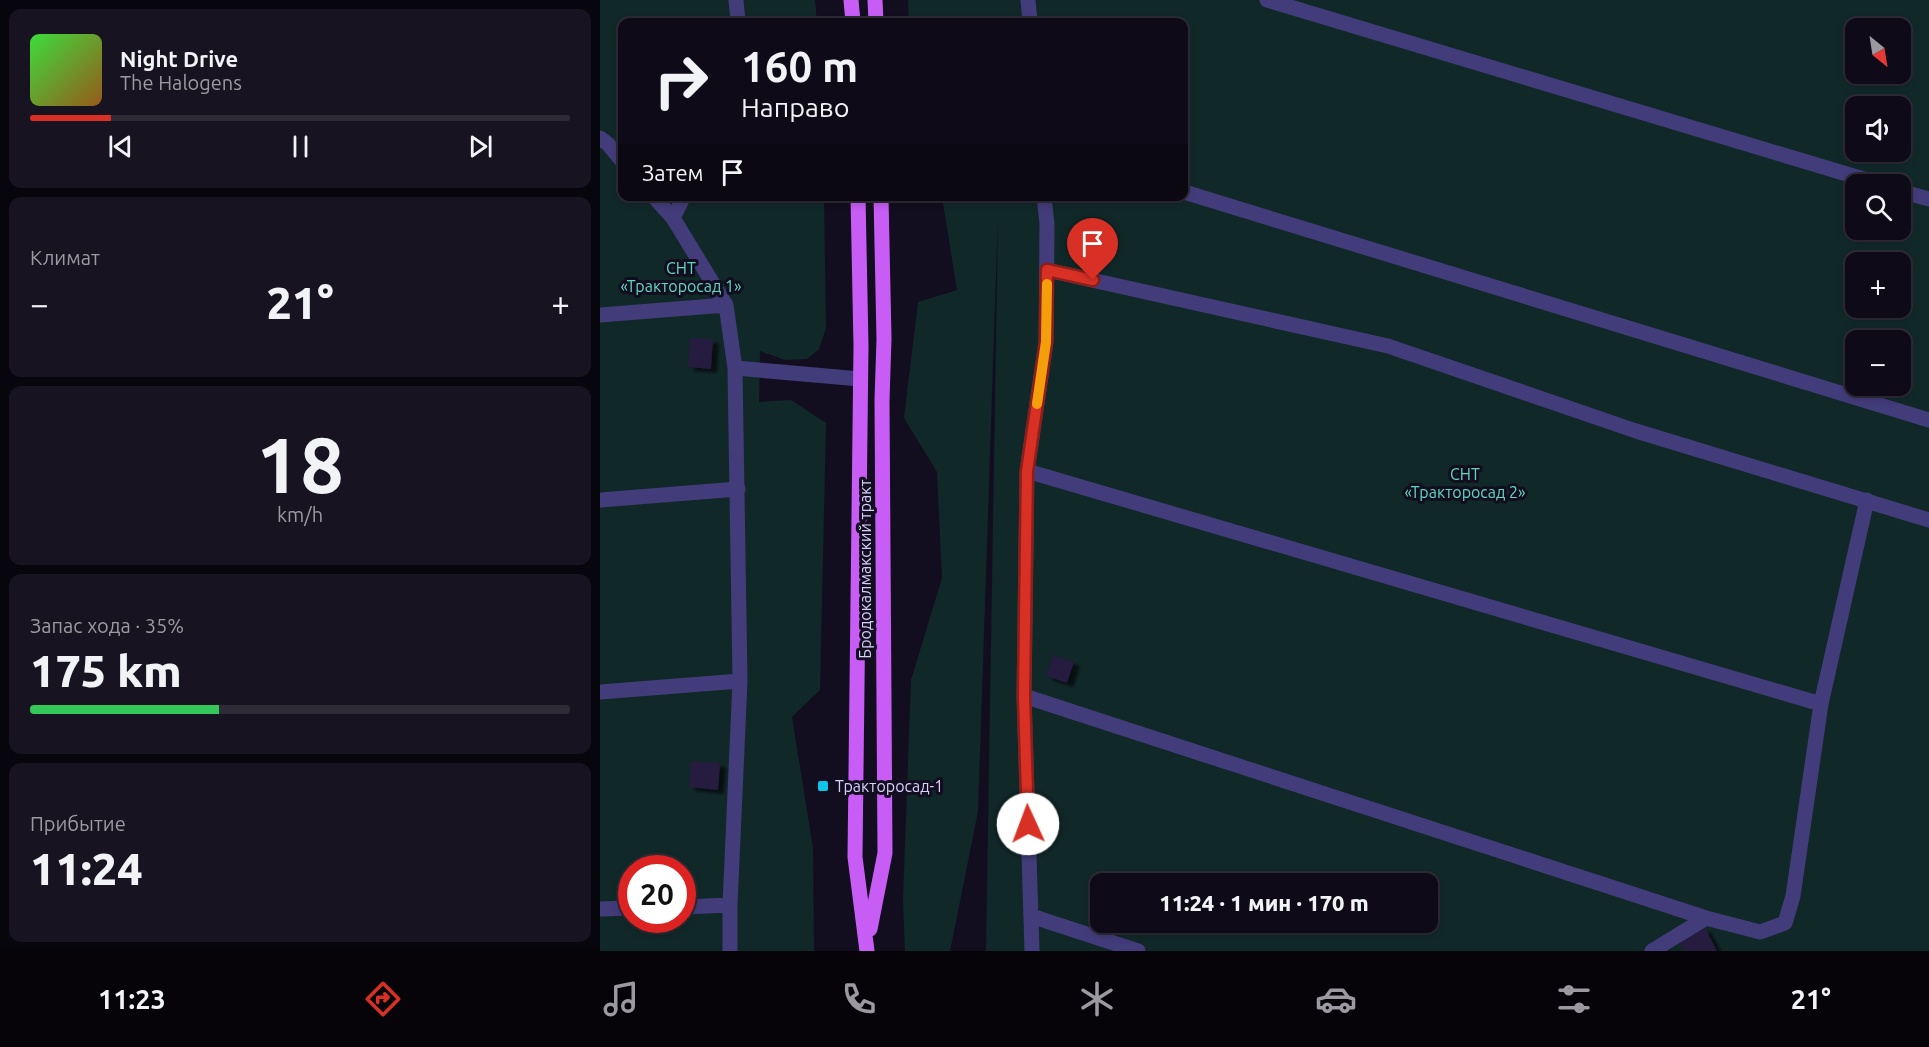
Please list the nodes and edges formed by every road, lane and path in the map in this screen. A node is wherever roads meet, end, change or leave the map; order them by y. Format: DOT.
graph roads {
  1 [pos="736,0"];
  2 [pos="851,0"];
  3 [pos="875,0"];
  4 [pos="1028,0"];
  5 [pos="1267,0"];
  6 [pos="738,18"];
  7 [pos="853,18"];
  8 [pos="876,18"];
  9 [pos="1030,18"];
  10 [pos="600,138"];
  11 [pos="618,156"];
  12 [pos="1847,174"];
  13 [pos="1188,193"];
  14 [pos="1911,194"];
  15 [pos="1929,199"];
  16 [pos="658,201"];
  17 [pos="682,201"];
  18 [pos="858,201"];
  19 [pos="881,201"];
  20 [pos="1045,201"];
  21 [pos="673,218"];
  22 [pos="1047,270"];
  23 [pos="726,305"];
  24 [pos="600,315"];
  25 [pos="735,368"];
  26 [pos="860,379"];
  27 [pos="1929,420"];
  28 [pos="1027,471"];
  29 [pos="738,489"];
  30 [pos="600,500"];
  31 [pos="1866,500"];
  32 [pos="1929,520"];
  33 [pos="740,681"];
  34 [pos="600,692"];
  35 [pos="1024,696"];
  36 [pos="1821,704"];
  37 [pos="730,905"];
  38 [pos="696,906"];
  39 [pos="618,908"];
  40 [pos="600,909"];
  41 [pos="1031,916"];
  42 [pos="1706,918"];
  43 [pos="867,946"];
  44 [pos="730,951"];
  45 [pos="1032,951"];
  46 [pos="1138,951"];
  47 [pos="1652,951"];
  1 -- 6 [label="lane"];
  2 -- 7 [label="main road"];
  3 -- 8 [label="main road"];
  4 -- 9 [label="lane"];
  5 -- 12 [label="lane"];
  10 -- 11 [label="lane"];
  13 -- 27 [label="lane"];
  14 -- 15 [label="lane"];
  16 -- 21 [label="lane"];
  17 -- 21 [label="lane"];
  18 -- 26 [label="main road, Бродокалмакский тракт"];
  19 -- 43 [label="main road, Бродокалмакский тракт"];
  20 -- 22 [label="lane"];
  21 -- 23 [label="lane"];
  22 -- 28 [label="lane"];
  22 -- 31 [label="lane"];
  23 -- 24 [label="lane"];
  23 -- 25 [label="lane"];
  25 -- 26 [label="lane"];
  25 -- 29 [label="lane"];
  26 -- 43 [label="main road, Бродокалмакский тракт"];
  28 -- 35 [label="lane"];
  28 -- 36 [label="lane"];
  29 -- 30 [label="lane"];
  29 -- 33 [label="lane"];
  31 -- 32 [label="lane"];
  31 -- 36 [label="lane"];
  33 -- 34 [label="lane"];
  33 -- 37 [label="lane"];
  35 -- 41 [label="lane"];
  35 -- 42 [label="lane"];
  36 -- 42 [label="lane"];
  37 -- 38 [label="lane"];
  37 -- 44 [label="lane"];
  39 -- 40 [label="lane"];
  41 -- 45 [label="lane"];
  41 -- 46 [label="lane"];
  42 -- 47 [label="lane"];
}
